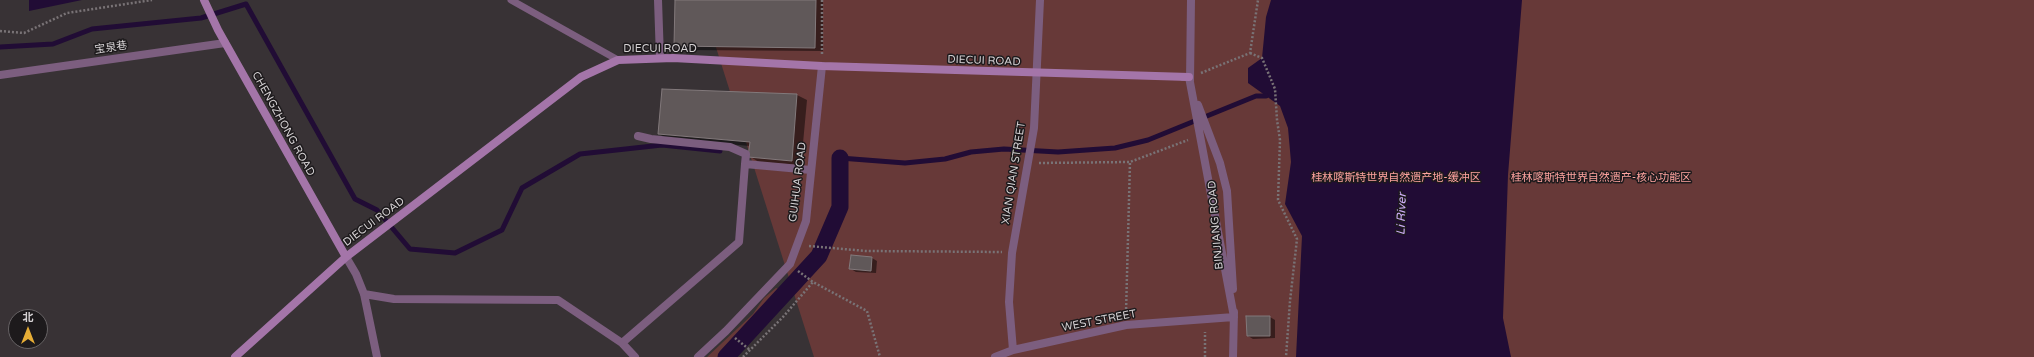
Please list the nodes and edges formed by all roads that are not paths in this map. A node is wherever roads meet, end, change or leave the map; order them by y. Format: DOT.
graph roads {
  1 [pos="204,0"];
  2 [pos="511,0"];
  3 [pos="658,0"];
  4 [pos="1040,0"];
  5 [pos="1190,0"];
  6 [pos="225,43"];
  7 [pos="660,55"];
  8 [pos="618,60"];
  9 [pos="822,66"];
  10 [pos="1037,73"];
  11 [pos="0,74"];
  12 [pos="1189,77"];
  13 [pos="638,136"];
  14 [pos="745,164"];
  15 [pos="812,167"];
  16 [pos="346,257"];
  17 [pos="364,294"];
  18 [pos="1234,317"];
  19 [pos="622,343"];
  20 [pos="1013,350"];
  21 [pos="234,357"];
  22 [pos="377,357"];
  23 [pos="635,357"];
  24 [pos="698,357"];
  25 [pos="995,357"];
  26 [pos="1232,357"];
  1 -- 6 [label="street, CHENGZHONG ROAD"];
  2 -- 8 [label="lane"];
  3 -- 7 [label="street"];
  4 -- 10 [label="street, XIAN QIAN STREET"];
  5 -- 12 [label="street, BINJIANG ROAD"];
  6 -- 11 [label="street, 宝泉巷"];
  6 -- 16 [label="street, CHENGZHONG ROAD"];
  7 -- 8 [label="street, DIECUI ROAD"];
  7 -- 9 [label="street, DIECUI ROAD"];
  7 -- 12 [label="street"];
  8 -- 16 [label="street, DIECUI ROAD"];
  9 -- 10 [label="street, DIECUI ROAD"];
  9 -- 15 [label="street, GUIHUA ROAD"];
  10 -- 12 [label="street, DIECUI ROAD"];
  10 -- 20 [label="street, XIAN QIAN STREET"];
  12 -- 18 [label="street"];
  12 -- 18 [label="street, BINJIANG ROAD"];
  13 -- 14 [label="street"];
  14 -- 15 [label="street"];
  14 -- 19 [label="street"];
  15 -- 24 [label="street, GUIHUA ROAD"];
  16 -- 17 [label="street"];
  16 -- 21 [label="street, DIECUI ROAD"];
  17 -- 19 [label="street"];
  17 -- 22 [label="street"];
  18 -- 20 [label="street, WEST STREET"];
  18 -- 26 [label="street, BINJIANG ROAD"];
  19 -- 23 [label="street"];
  20 -- 25 [label="street, WEST STREET"];
}
